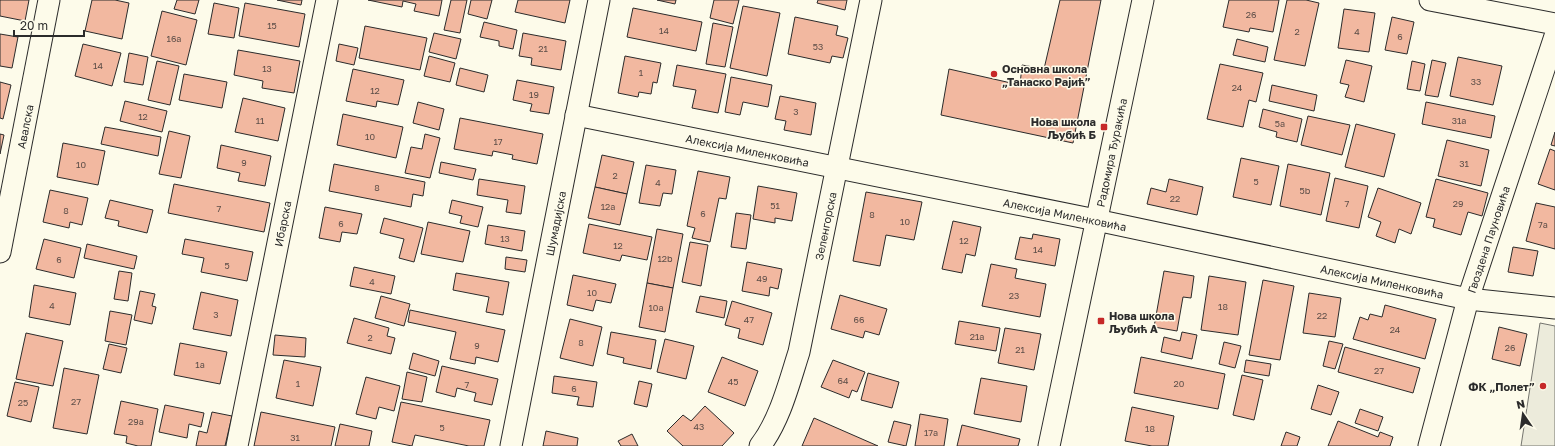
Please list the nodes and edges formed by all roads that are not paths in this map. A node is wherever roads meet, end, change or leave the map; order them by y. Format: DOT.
graph roads {
  1 [pos="49,0"];
  2 [pos="327,0"];
  3 [pos="599,0"];
  4 [pos="871,0"];
  5 [pos="1143,0"];
  6 [pos="1430,0"];
  7 [pos="1555,24"];
  8 [pos="1555,36"];
  9 [pos="576,115"];
  10 [pos="836,167"];
  11 [pos="1096,220"];
  12 [pos="0,252"];
  13 [pos="1468,299"];
  14 [pos="1555,308"];
  15 [pos="237,446"];
  16 [pos="511,446"];
  17 [pos="760,446"];
  18 [pos="1049,446"];
  19 [pos="1429,446"];
  1 -- 12 [label="street, Авалска"];
  2 -- 15 [label="street, Ибарска"];
  3 -- 9 [label="street, Шумадијска"];
  4 -- 10 [label="street, Зеленгорска"];
  5 -- 11 [label="street, Радомира Ђуракића"];
  6 -- 7 [label="street"];
  8 -- 13 [label="street, Гвоздена Пауновића"];
  9 -- 10 [label="street, Алексија Миленковића"];
  9 -- 16 [label="street, Шумадијска"];
  10 -- 11 [label="street, Алексија Миленковића"];
  10 -- 17 [label="street, Зеленгорска"];
  11 -- 13 [label="street, Алексија Миленковића"];
  11 -- 18 [label="street, Радомира Ђуракића"];
  13 -- 14 [label="street, Алексија Миленковића"];
  13 -- 19 [label="street, Гвоздена Пауновића"];
}
